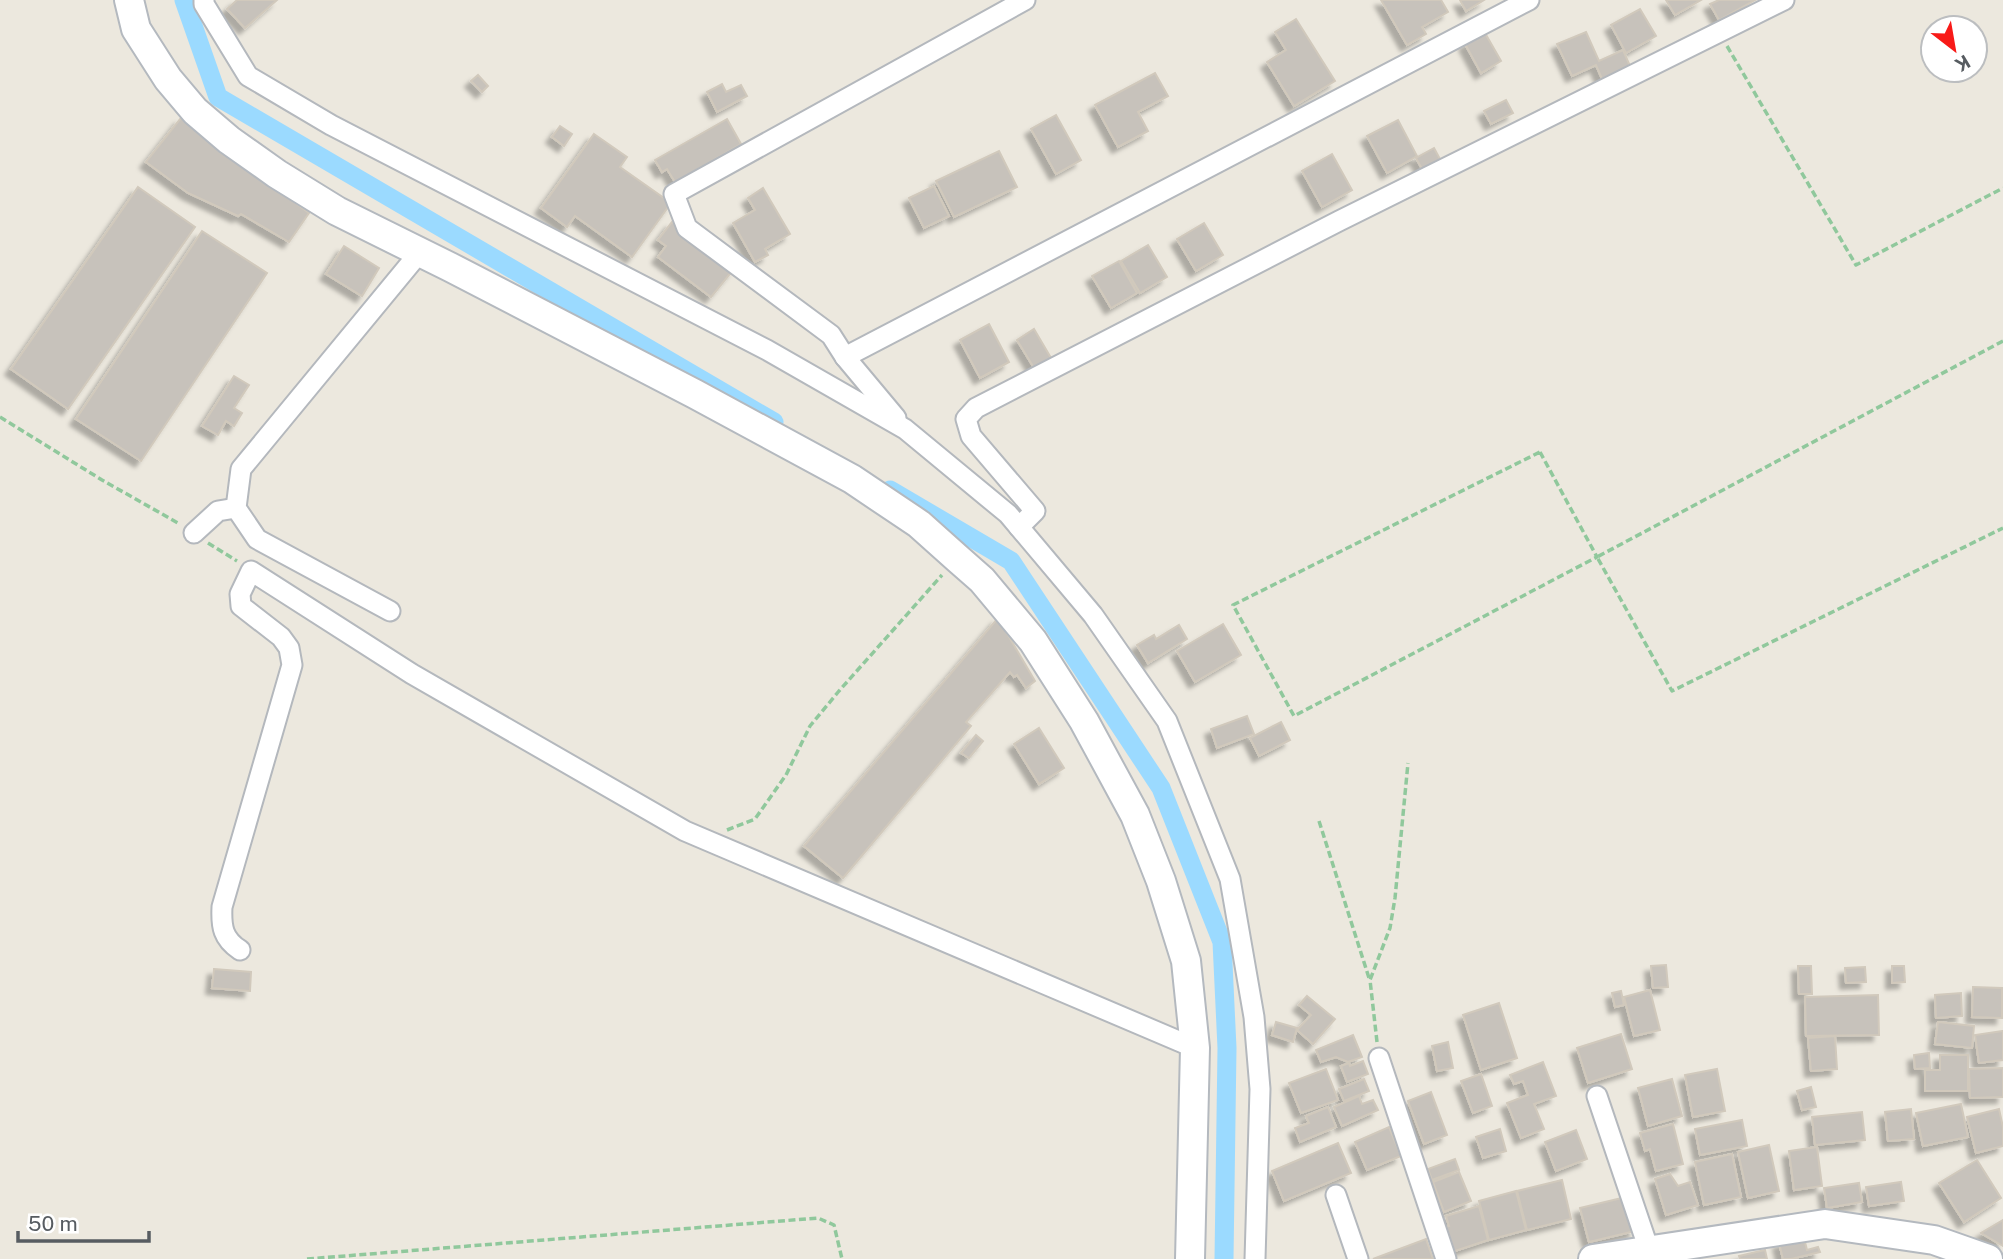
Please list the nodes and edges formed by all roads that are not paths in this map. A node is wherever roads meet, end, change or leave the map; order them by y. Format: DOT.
graph roads {
  1 [pos="128,0"];
  2 [pos="204,0"];
  3 [pos="1025,0"];
  4 [pos="1530,0"];
  5 [pos="1784,0"];
  6 [pos="420,252"];
  7 [pos="845,357"];
  8 [pos="905,429"];
  9 [pos="236,508"];
  10 [pos="1019,527"];
  11 [pos="194,533"];
  12 [pos="390,611"];
  13 [pos="240,950"];
  14 [pos="1195,1048"];
  15 [pos="1379,1058"];
  16 [pos="1597,1096"];
  17 [pos="1336,1195"];
  18 [pos="1649,1250"];
  19 [pos="1190,1259"];
  20 [pos="1255,1259"];
  21 [pos="1358,1259"];
  22 [pos="1446,1259"];
  23 [pos="1596,1259"];
  24 [pos="1988,1259"];
  1 -- 6 [label="street"];
  2 -- 8 [label="street"];
  3 -- 7 [label="street"];
  4 -- 7 [label="street"];
  5 -- 10 [label="street"];
  6 -- 9 [label="street"];
  6 -- 14 [label="street"];
  7 -- 8 [label="street"];
  8 -- 10 [label="street"];
  9 -- 11 [label="street"];
  9 -- 12 [label="street"];
  10 -- 20 [label="street"];
  13 -- 14 [label="street"];
  14 -- 19 [label="street"];
  15 -- 22 [label="street"];
  16 -- 18 [label="street"];
  17 -- 21 [label="street"];
  18 -- 23 [label="street"];
  18 -- 24 [label="street"];
}
